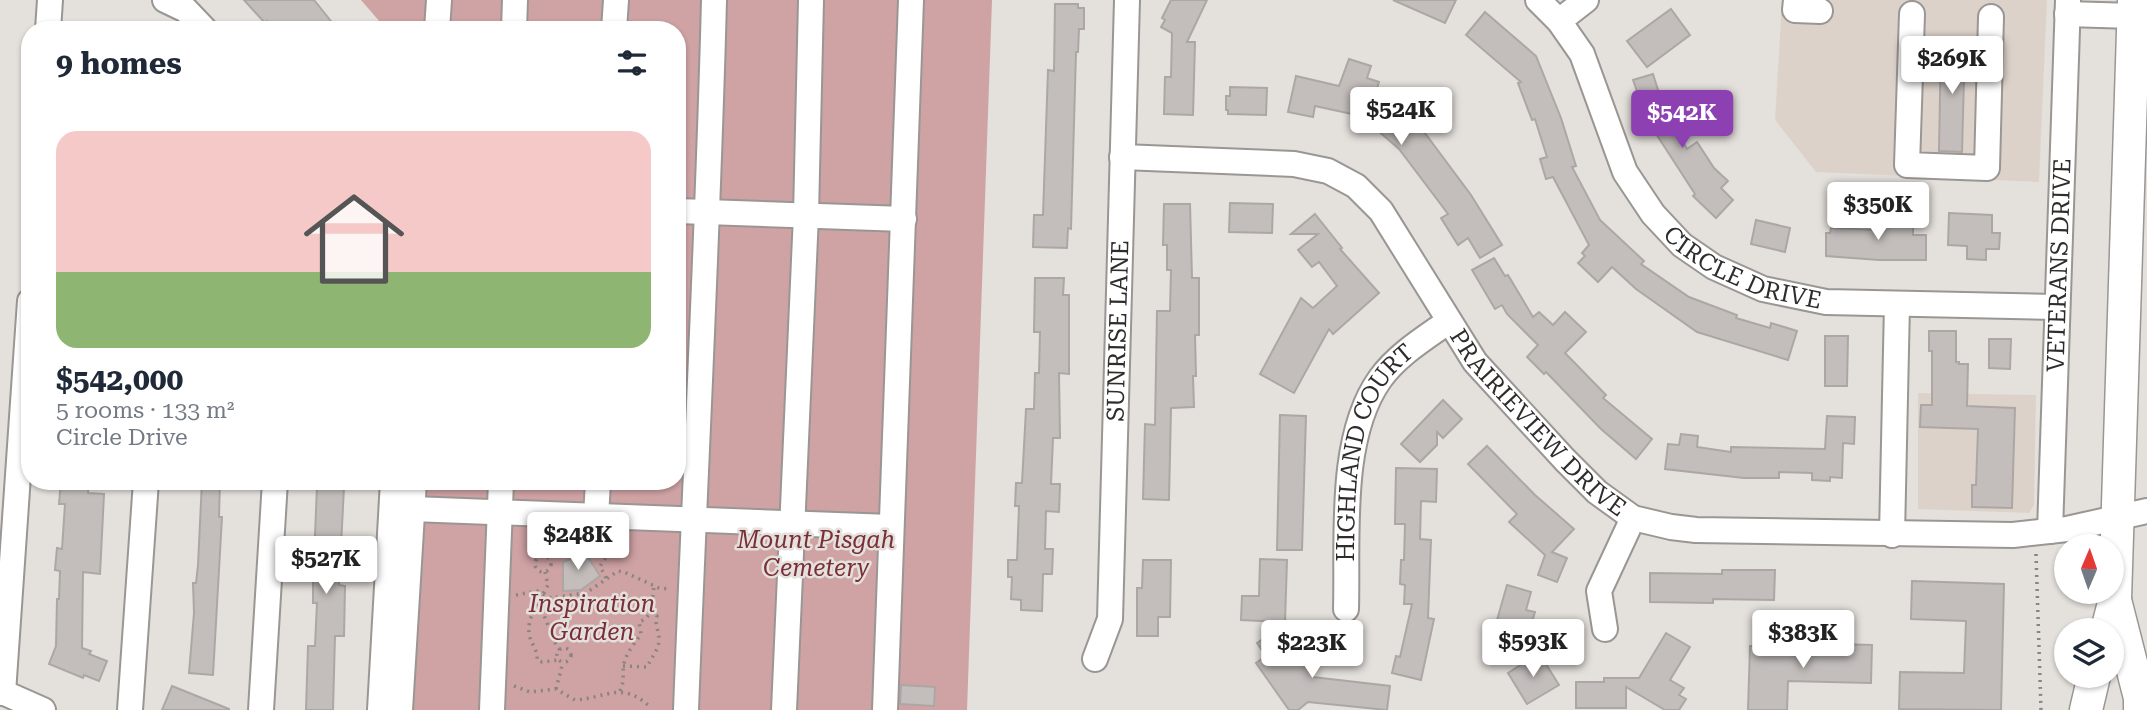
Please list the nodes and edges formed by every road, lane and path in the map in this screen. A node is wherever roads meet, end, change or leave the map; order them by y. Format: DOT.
graph roads {
  1 [pos="50,0"];
  2 [pos="439,0"];
  3 [pos="515,0"];
  4 [pos="615,0"];
  5 [pos="714,0"];
  6 [pos="811,0"];
  7 [pos="911,0"];
  8 [pos="1127,0"];
  9 [pos="1538,0"];
  10 [pos="1586,0"];
  11 [pos="1796,0"];
  12 [pos="2067,7"];
  13 [pos="2134,8"];
  14 [pos="1820,11"];
  15 [pos="1912,14"];
  16 [pos="1992,17"];
  17 [pos="49,21"];
  18 [pos="438,21"];
  19 [pos="514,21"];
  20 [pos="614,21"];
  21 [pos="1559,21"];
  22 [pos="1122,158"];
  23 [pos="686,211"];
  24 [pos="709,212"];
  25 [pos="806,215"];
  26 [pos="904,219"];
  27 [pos="1897,304"];
  28 [pos="2057,307"];
  29 [pos="1449,321"];
  30 [pos="21,422"];
  31 [pos="145,490"];
  32 [pos="274,490"];
  33 [pos="392,490"];
  34 [pos="413,490"];
  35 [pos="501,490"];
  36 [pos="599,490"];
  37 [pos="412,509"];
  38 [pos="500,513"];
  39 [pos="2132,514"];
  40 [pos="1633,517"];
  41 [pos="602,518"];
  42 [pos="693,520"];
  43 [pos="791,524"];
  44 [pos="891,527"];
  45 [pos="2050,531"];
  46 [pos="1892,535"];
  47 [pos="2036,554"];
  48 [pos="2124,554"];
  49 [pos="545,572"];
  50 [pos="606,578"];
  51 [pos="654,587"];
  52 [pos="691,590"];
  53 [pos="544,594"];
  54 [pos="497,595"];
  55 [pos="538,604"];
  56 [pos="2116,604"];
  57 [pos="1346,609"];
  58 [pos="652,612"];
  59 [pos="1605,629"];
  60 [pos="560,650"];
  61 [pos="1095,659"];
  62 [pos="561,661"];
  63 [pos="623,666"];
  64 [pos="493,684"];
  65 [pos="2092,688"];
  66 [pos="556,689"];
  67 [pos="620,691"];
  68 [pos="1,692"];
  69 [pos="649,706"];
  70 [pos="43,710"];
  71 [pos="130,710"];
  72 [pos="261,710"];
  73 [pos="380,710"];
  74 [pos="400,710"];
  75 [pos="492,710"];
  76 [pos="686,710"];
  77 [pos="784,710"];
  78 [pos="885,710"];
  79 [pos="2041,710"];
  80 [pos="2087,710"];
  81 [pos="2140,710"];
  1 -- 17 [label="street"];
  2 -- 18 [label="street"];
  3 -- 19 [label="street"];
  4 -- 20 [label="street"];
  5 -- 24 [label="street"];
  6 -- 25 [label="street"];
  7 -- 26 [label="street"];
  8 -- 22 [label="street, SUNRISE LANE"];
  9 -- 21 [label="street, CIRCLE DRIVE"];
  10 -- 21 [label="street"];
  11 -- 14 [label="street"];
  12 -- 13 [label="street"];
  12 -- 28 [label="street, VETERANS DRIVE"];
  13 -- 39 [label="main road"];
  15 -- 16 [label="street"];
  21 -- 27 [label="street, CIRCLE DRIVE"];
  22 -- 29 [label="street, PRAIRIEVIEW DRIVE"];
  22 -- 61 [label="street, SUNRISE LANE"];
  23 -- 24 [label="street"];
  24 -- 25 [label="street"];
  24 -- 42 [label="street"];
  25 -- 26 [label="street"];
  25 -- 43 [label="street"];
  26 -- 44 [label="street"];
  27 -- 28 [label="street, CIRCLE DRIVE"];
  27 -- 46 [label="street"];
  28 -- 45 [label="street, VETERANS DRIVE"];
  29 -- 40 [label="street, PRAIRIEVIEW DRIVE"];
  29 -- 57 [label="street, HIGHLAND COURT"];
  30 -- 68 [label="street"];
  31 -- 71 [label="street"];
  32 -- 72 [label="street"];
  33 -- 73 [label="street"];
  34 -- 37 [label="street"];
  35 -- 38 [label="street"];
  36 -- 41 [label="street"];
  37 -- 38 [label="street"];
  37 -- 74 [label="street"];
  38 -- 41 [label="street"];
  38 -- 54 [label="street"];
  39 -- 45 [label="street, PRAIRIEVIEW DRIVE"];
  39 -- 48 [label="main road"];
  40 -- 46 [label="street, PRAIRIEVIEW DRIVE"];
  40 -- 59 [label="street"];
  41 -- 42 [label="street"];
  41 -- 50 [label="path"];
  42 -- 43 [label="street"];
  42 -- 52 [label="street"];
  43 -- 44 [label="street"];
  43 -- 77 [label="street"];
  44 -- 78 [label="street"];
  45 -- 46 [label="street, PRAIRIEVIEW DRIVE"];
  47 -- 79 [label="path"];
  49 -- 49 [label="path"];
  49 -- 53 [label="path"];
  50 -- 51 [label="path"];
  50 -- 53 [label="path"];
  51 -- 52 [label="path"];
  51 -- 58 [label="path"];
  52 -- 76 [label="street"];
  53 -- 54 [label="path"];
  53 -- 55 [label="path"];
  54 -- 64 [label="street"];
  55 -- 60 [label="path"];
  55 -- 62 [label="path"];
  56 -- 81 [label="main road"];
  58 -- 63 [label="path"];
  58 -- 63 [label="path"];
  60 -- 62 [label="path"];
  60 -- 62 [label="path"];
  62 -- 66 [label="path"];
  63 -- 67 [label="path"];
  64 -- 66 [label="path"];
  64 -- 75 [label="street"];
  65 -- 80 [label="main road"];
  66 -- 67 [label="path"];
  67 -- 69 [label="path"];
  68 -- 70 [label="street"];
}
